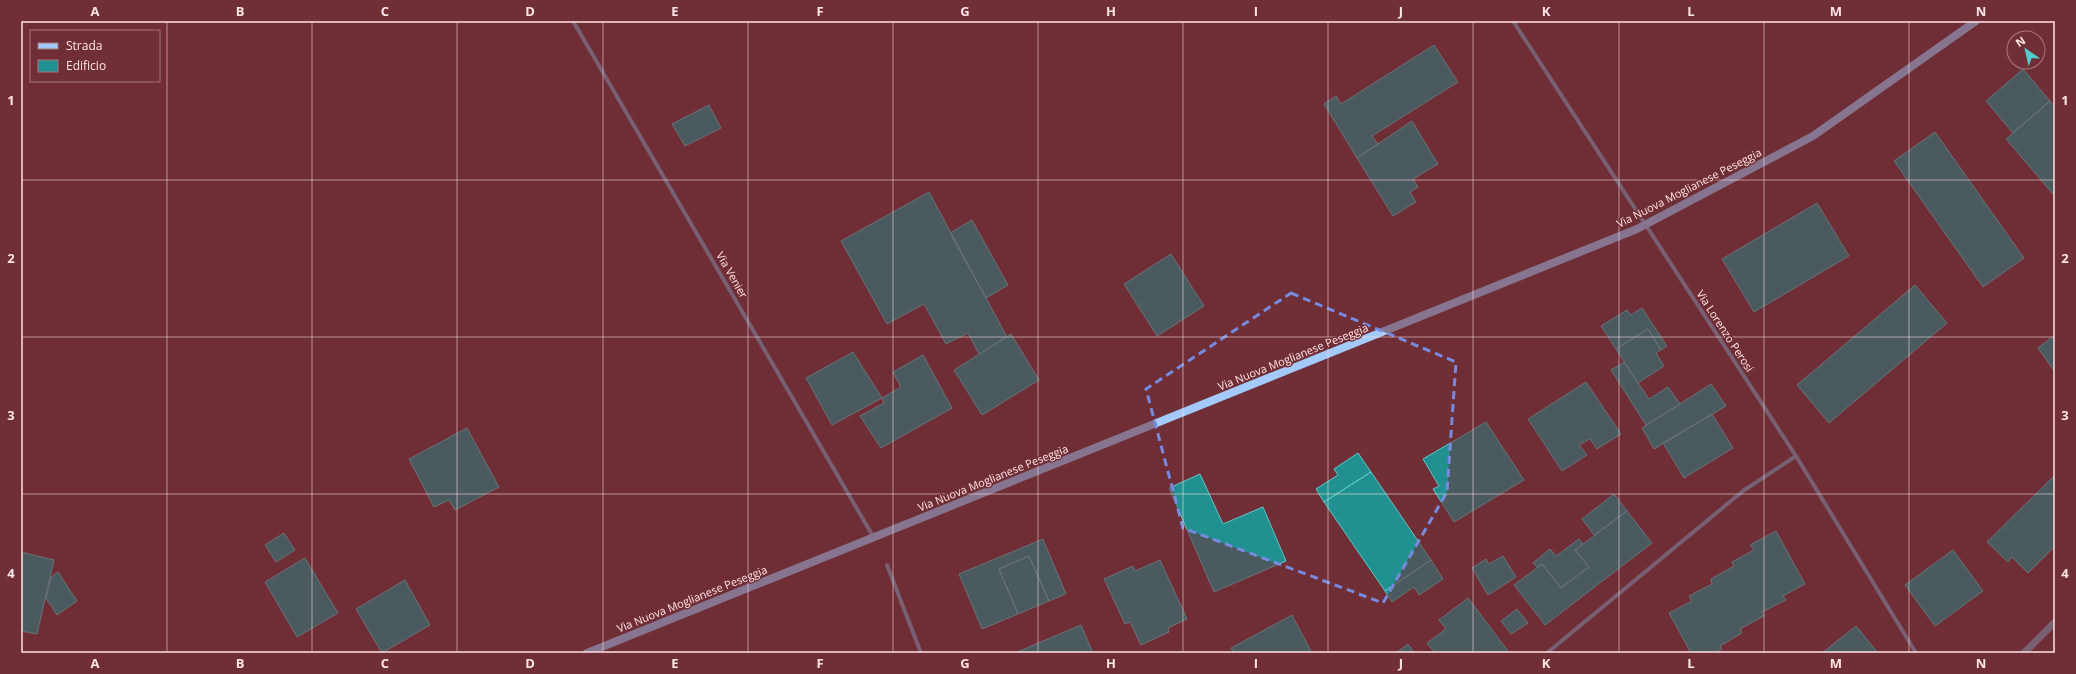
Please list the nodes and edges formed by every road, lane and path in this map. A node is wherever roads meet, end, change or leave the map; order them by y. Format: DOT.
graph roads {
  1 [pos="573,21"];
  2 [pos="1513,21"];
  3 [pos="1976,21"];
  4 [pos="1645,224"];
  5 [pos="1796,456"];
  6 [pos="875,538"];
  7 [pos="887,565"];
  8 [pos="2055,622"];
  9 [pos="587,653"];
  10 [pos="921,653"];
  11 [pos="1548,653"];
  12 [pos="1916,653"];
  13 [pos="2024,653"];
  1 -- 6 [label="street, Via Venier"];
  2 -- 4 [label="street, Via Lorenzo Perosi"];
  3 -- 4 [label="main road, Via Nuova Moglianese Peseggia"];
  4 -- 5 [label="street, Via Lorenzo Perosi"];
  4 -- 6 [label="main road, Via Nuova Moglianese Peseggia"];
  5 -- 11 [label="street"];
  5 -- 12 [label="street, Via Lorenzo Perosi"];
  6 -- 9 [label="main road, Via Nuova Moglianese Peseggia"];
  7 -- 10 [label="street"];
  8 -- 13 [label="street"];
}
